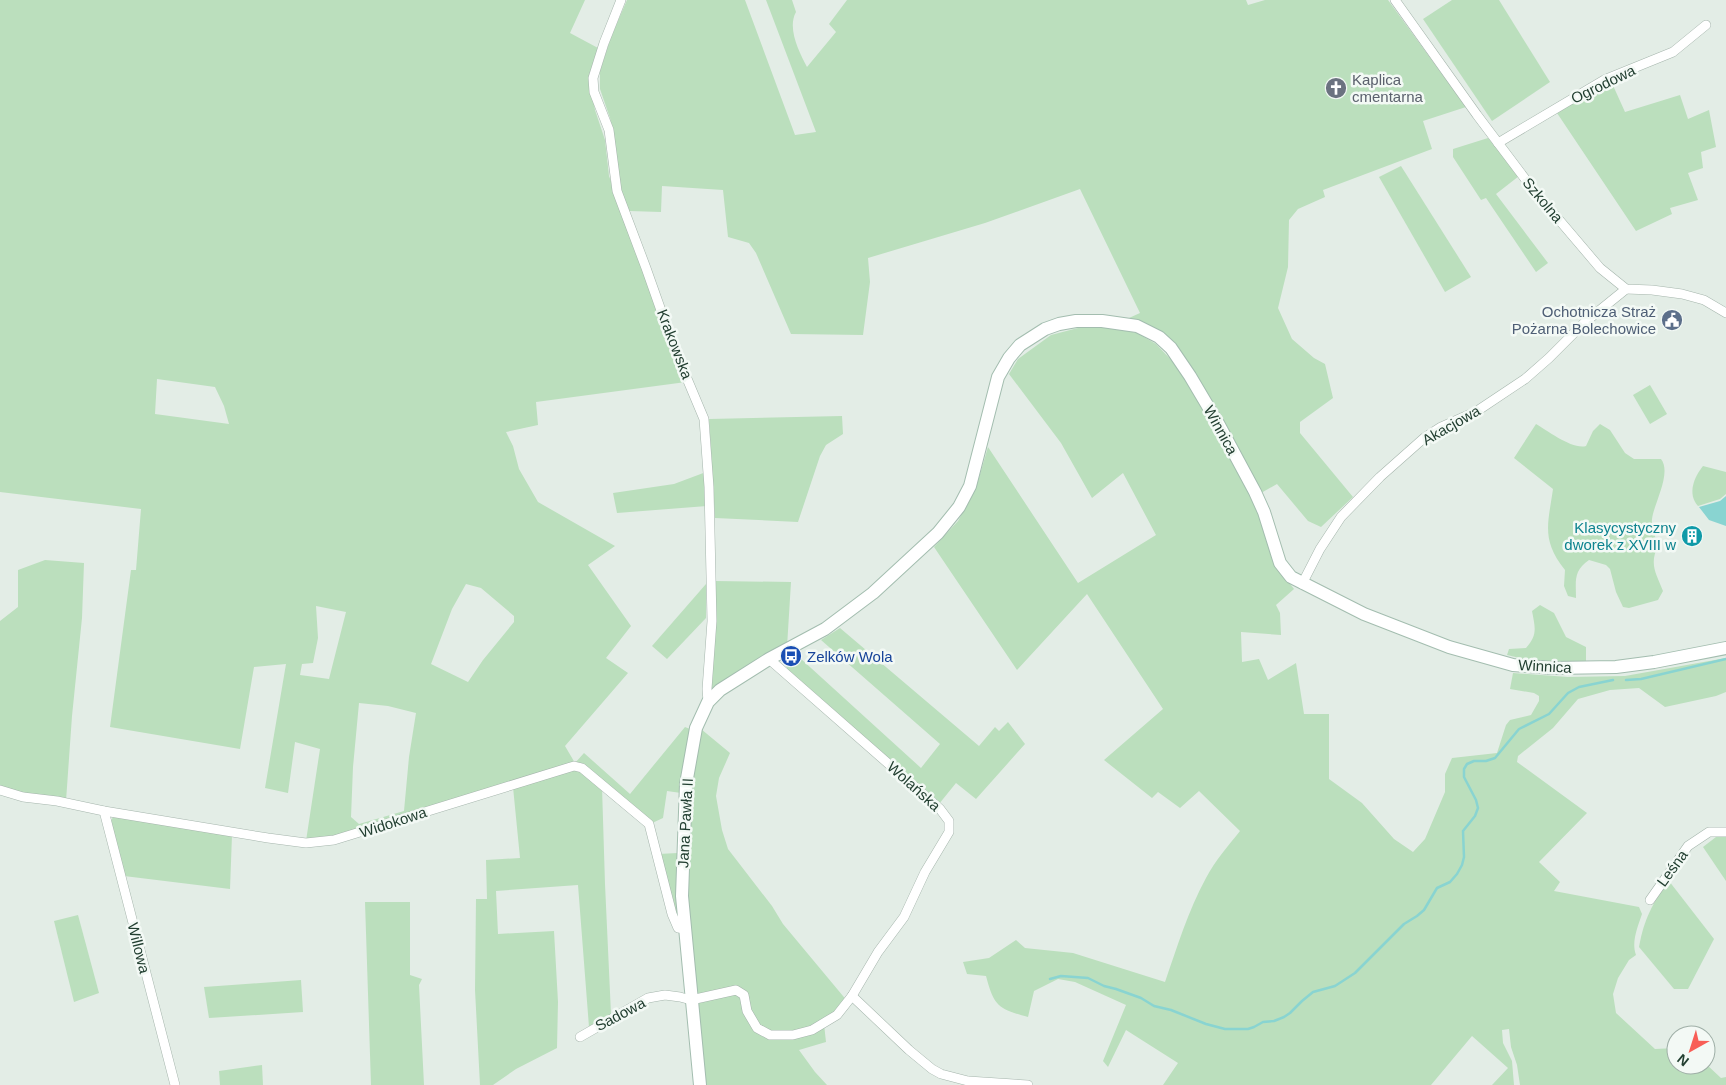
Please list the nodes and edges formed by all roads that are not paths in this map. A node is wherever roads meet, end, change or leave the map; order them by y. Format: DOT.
graph roads {
  1 [pos="621,0"];
  2 [pos="1395,0"];
  3 [pos="1706,25"];
  4 [pos="1498,143"];
  5 [pos="1626,289"];
  6 [pos="1726,313"];
  7 [pos="1302,584"];
  8 [pos="825,629"];
  9 [pos="1726,648"];
  10 [pos="770,659"];
  11 [pos="708,702"];
  12 [pos="0,790"];
  13 [pos="104,811"];
  14 [pos="1726,832"];
  15 [pos="1650,900"];
  16 [pos="686,929"];
  17 [pos="852,996"];
  18 [pos="691,1000"];
  19 [pos="580,1037"];
  20 [pos="175,1085"];
  21 [pos="700,1085"];
  22 [pos="1028,1085"];
  1 -- 11 [label="street, Krakowska"];
  2 -- 4 [label="street, Szkolna"];
  3 -- 4 [label="street, Ogrodowa"];
  4 -- 5 [label="street, Szkolna"];
  5 -- 6 [label="street"];
  5 -- 7 [label="street, Akacjowa"];
  7 -- 8 [label="street, Winnica"];
  7 -- 9 [label="street, Winnica"];
  8 -- 10 [label="street, Jana Pawła II"];
  10 -- 11 [label="street, Jana Pawła II"];
  10 -- 17 [label="street, Wolańska"];
  11 -- 16 [label="street, Jana Pawła II"];
  12 -- 13 [label="street, Widokowa"];
  13 -- 16 [label="street, Widokowa"];
  13 -- 20 [label="street, Willowa"];
  14 -- 15 [label="street, Leśna"];
  16 -- 18 [label="street, Jana Pawła II"];
  17 -- 18 [label="street, Wolańska"];
  17 -- 22 [label="street"];
  18 -- 19 [label="street, Sadowa"];
  18 -- 21 [label="street, Jana Pawła II"];
}
